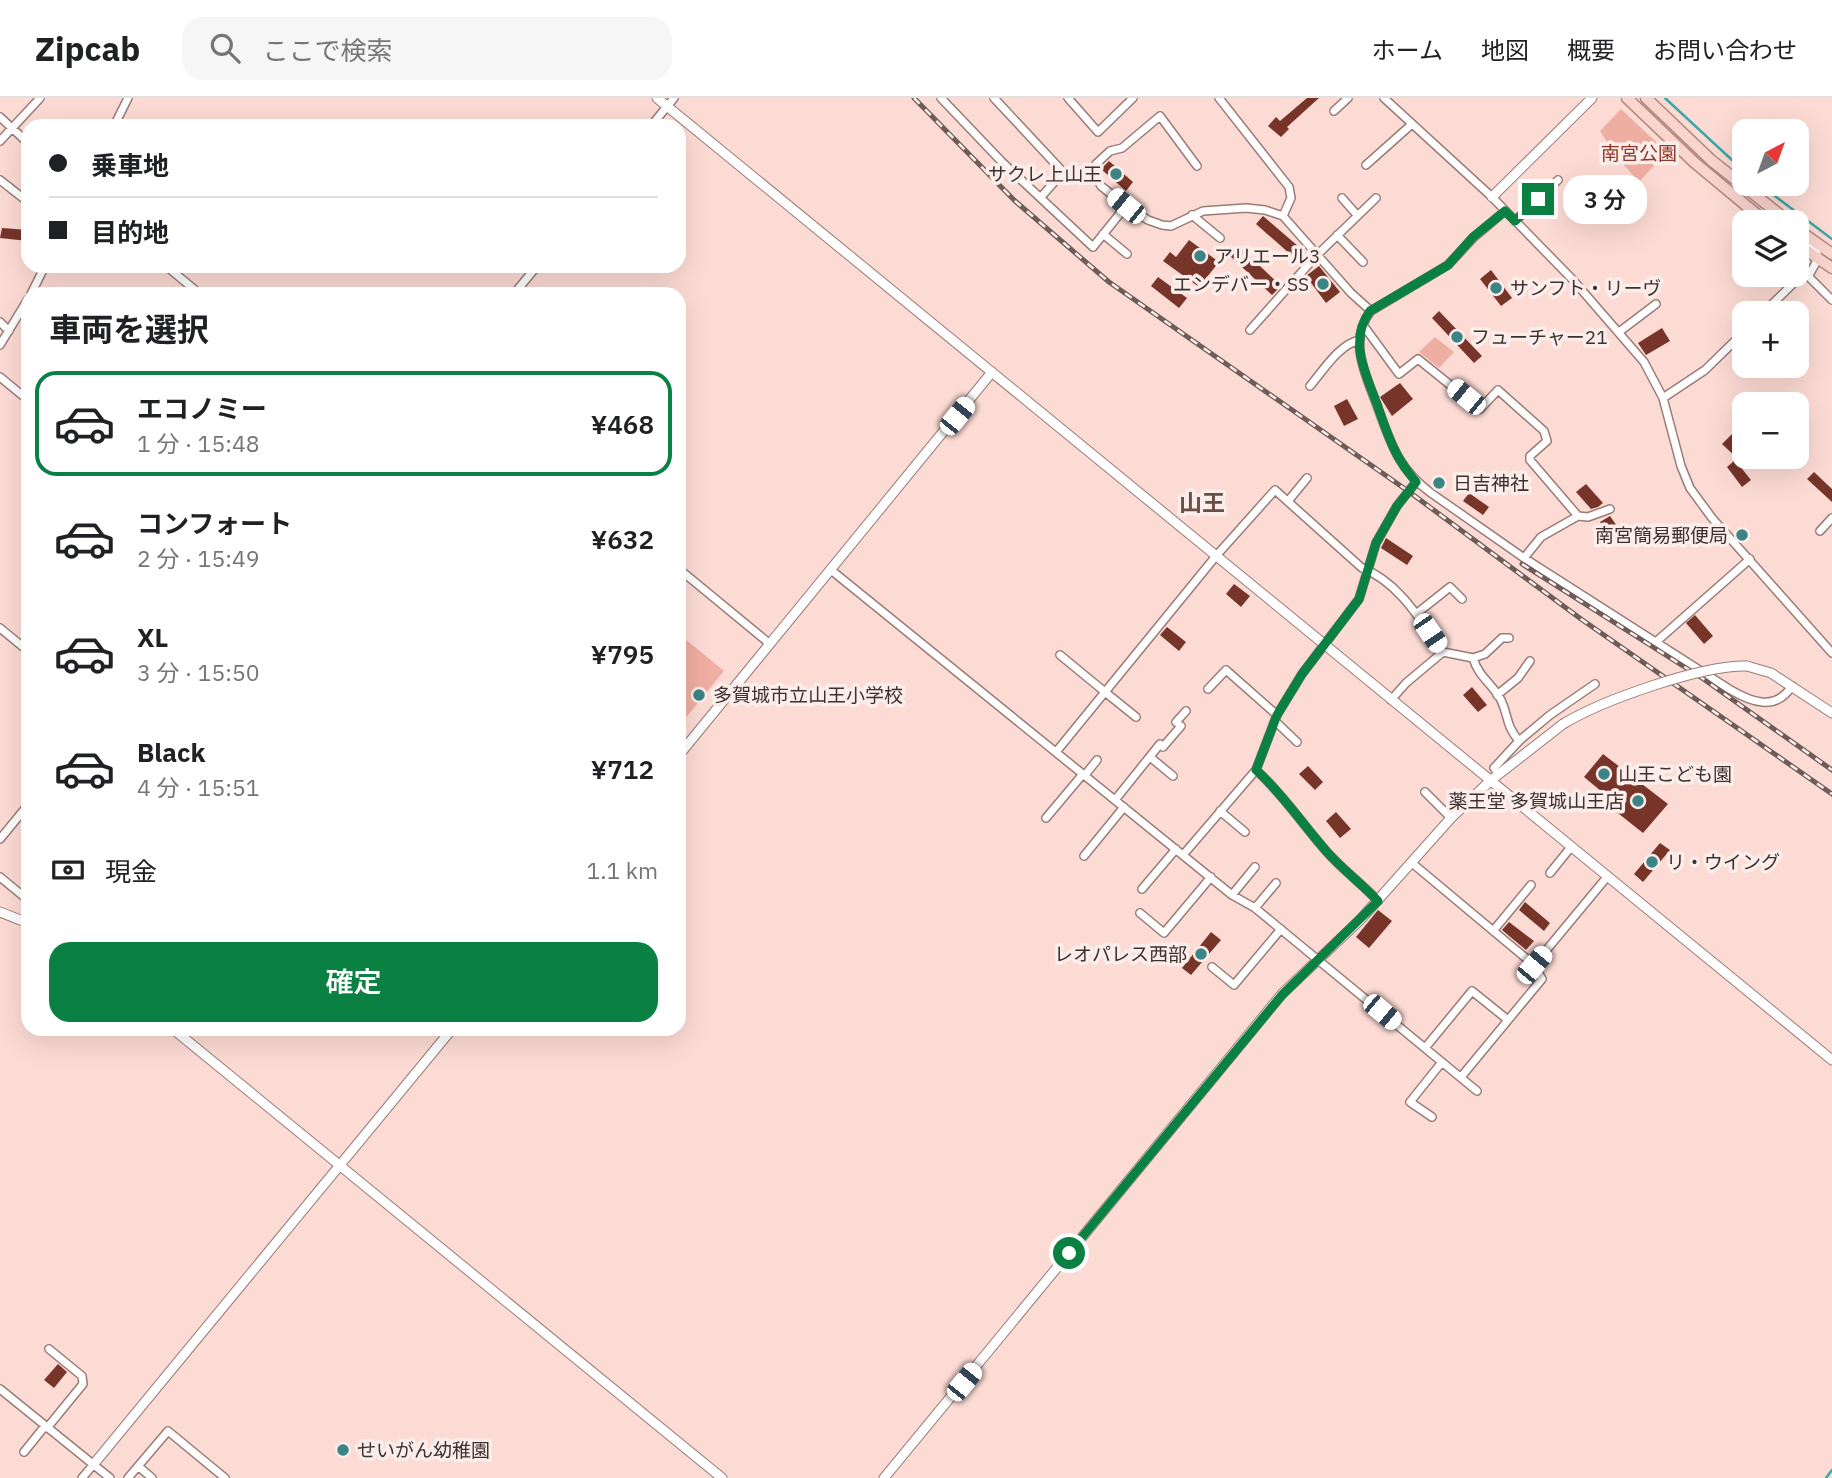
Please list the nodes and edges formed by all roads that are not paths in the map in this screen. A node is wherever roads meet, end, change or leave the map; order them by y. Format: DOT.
graph roads {
  1 [pos="40,98"];
  2 [pos="128,98"];
  3 [pos="657,98"];
  4 [pos="674,98"];
  5 [pos="994,98"];
  6 [pos="1068,98"];
  7 [pos="1133,98"];
  8 [pos="1219,98"];
  9 [pos="1349,98"];
  10 [pos="1384,98"];
  11 [pos="1592,98"];
  12 [pos="1627,98"];
  13 [pos="1646,98"];
  14 [pos="945,99"];
  15 [pos="667,106"];
  16 [pos="1334,111"];
  17 [pos="0,117"];
  18 [pos="118,119"];
  19 [pos="657,119"];
  20 [pos="683,119"];
  21 [pos="686,122"];
  22 [pos="1412,124"];
  23 [pos="12,128"];
  24 [pos="21,136"];
  25 [pos="0,141"];
  26 [pos="1366,165"];
  27 [pos="1197,166"];
  28 [pos="1732,177"];
  29 [pos="0,180"];
  30 [pos="1558,180"];
  31 [pos="21,196"];
  32 [pos="1754,196"];
  33 [pos="1755,196"];
  34 [pos="1041,197"];
  35 [pos="1492,197"];
  36 [pos="1342,198"];
  37 [pos="1376,198"];
  38 [pos="1126,206"];
  39 [pos="1752,210"];
  40 [pos="1768,210"];
  41 [pos="1773,210"];
  42 [pos="1505,211"];
  43 [pos="1192,215"];
  44 [pos="1357,215"];
  45 [pos="1283,216"];
  46 [pos="1515,221"];
  47 [pos="1103,234"];
  48 [pos="1337,235"];
  49 [pos="1220,238"];
  50 [pos="1809,238"];
  51 [pos="1809,245"];
  52 [pos="1809,253"];
  53 [pos="1127,254"];
  54 [pos="1832,254"];
  55 [pos="1317,255"];
  56 [pos="1818,259"];
  57 [pos="1363,262"];
  58 [pos="1832,268"];
  59 [pos="174,273"];
  60 [pos="531,273"];
  61 [pos="1809,275"];
  62 [pos="192,287"];
  63 [pos="520,287"];
  64 [pos="1790,287"];
  65 [pos="1832,300"];
  66 [pos="1775,301"];
  67 [pos="1656,304"];
  68 [pos="21,311"];
  69 [pos="1370,311"];
  70 [pos="0,322"];
  71 [pos="1363,325"];
  72 [pos="1250,330"];
  73 [pos="9,331"];
  74 [pos="1619,332"];
  75 [pos="1360,340"];
  76 [pos="1732,343"];
  77 [pos="0,345"];
  78 [pos="992,372"];
  79 [pos="0,377"];
  80 [pos="1310,386"];
  81 [pos="21,394"];
  82 [pos="1663,398"];
  83 [pos="1307,478"];
  84 [pos="1416,482"];
  85 [pos="1289,500"];
  86 [pos="1610,509"];
  87 [pos="1578,516"];
  88 [pos="1832,518"];
  89 [pos="1820,531"];
  90 [pos="1216,556"];
  91 [pos="1524,558"];
  92 [pos="1750,559"];
  93 [pos="831,570"];
  94 [pos="1368,570"];
  95 [pos="686,575"];
  96 [pos="1462,598"];
  97 [pos="1416,614"];
  98 [pos="0,628"];
  99 [pos="1508,638"];
  100 [pos="1657,641"];
  101 [pos="770,644"];
  102 [pos="21,645"];
  103 [pos="1324,645"];
  104 [pos="1443,652"];
  105 [pos="1832,653"];
  106 [pos="1060,655"];
  107 [pos="1473,658"];
  108 [pos="1530,661"];
  109 [pos="1595,684"];
  110 [pos="1792,686"];
  111 [pos="1208,688"];
  112 [pos="1105,692"];
  113 [pos="1497,695"];
  114 [pos="1391,700"];
  115 [pos="1186,711"];
  116 [pos="1832,713"];
  117 [pos="1136,717"];
  118 [pos="1276,718"];
  119 [pos="1519,741"];
  120 [pos="1297,742"];
  121 [pos="686,746"];
  122 [pos="1056,752"];
  123 [pos="1150,757"];
  124 [pos="1097,760"];
  125 [pos="1256,770"];
  126 [pos="1499,774"];
  127 [pos="1084,775"];
  128 [pos="1173,776"];
  129 [pos="1490,781"];
  130 [pos="1425,792"];
  131 [pos="1115,800"];
  132 [pos="1124,807"];
  133 [pos="1220,811"];
  134 [pos="21,814"];
  135 [pos="1046,818"];
  136 [pos="1451,818"];
  137 [pos="1245,832"];
  138 [pos="0,839"];
  139 [pos="1571,847"];
  140 [pos="1176,849"];
  141 [pos="1183,855"];
  142 [pos="1084,856"];
  143 [pos="1412,863"];
  144 [pos="1255,867"];
  145 [pos="1550,873"];
  146 [pos="0,877"];
  147 [pos="1211,877"];
  148 [pos="1607,877"];
  149 [pos="1276,883"];
  150 [pos="1531,885"];
  151 [pos="1142,889"];
  152 [pos="21,894"];
  153 [pos="1232,895"];
  154 [pos="1378,901"];
  155 [pos="1255,908"];
  156 [pos="0,912"];
  157 [pos="1140,913"];
  158 [pos="21,920"];
  159 [pos="1281,929"];
  160 [pos="1493,931"];
  161 [pos="1319,960"];
  162 [pos="1534,965"];
  163 [pos="1212,967"];
  164 [pos="1508,1020"];
  165 [pos="182,1036"];
  166 [pos="447,1036"];
  167 [pos="1424,1048"];
  168 [pos="1832,1060"];
  169 [pos="1442,1062"];
  170 [pos="1461,1077"];
  171 [pos="1477,1091"];
  172 [pos="1432,1117"];
  173 [pos="341,1166"];
  174 [pos="48,1349"];
  175 [pos="0,1390"];
  176 [pos="46,1427"];
  177 [pos="24,1452"];
  178 [pos="93,1465"];
  179 [pos="138,1466"];
  180 [pos="222,1477"];
  181 [pos="82,1478"];
  182 [pos="110,1478"];
  183 [pos="128,1478"];
  184 [pos="152,1478"];
  185 [pos="722,1478"];
  186 [pos="884,1478"];
  1 -- 23 [label="street"];
  2 -- 18 [label="street"];
  3 -- 15 [label="street"];
  4 -- 15 [label="street"];
  5 -- 34 [label="street"];
  6 -- 7 [label="street"];
  8 -- 45 [label="street"];
  9 -- 16 [label="street"];
  10 -- 22 [label="street"];
  11 -- 35 [label="street"];
  12 -- 39 [label="main road"];
  13 -- 28 [label="main road"];
  14 -- 34 [label="street"];
  15 -- 19 [label="street"];
  15 -- 20 [label="street"];
  17 -- 23 [label="street"];
  21 -- 78 [label="street"];
  22 -- 26 [label="street"];
  22 -- 35 [label="street"];
  23 -- 24 [label="street"];
  23 -- 25 [label="street"];
  27 -- 38 [label="street"];
  29 -- 31 [label="street"];
  30 -- 46 [label="street"];
  32 -- 40 [label="street"];
  33 -- 41 [label="main road"];
  34 -- 47 [label="street"];
  35 -- 42 [label="street"];
  36 -- 44 [label="street"];
  37 -- 44 [label="street"];
  38 -- 43 [label="street"];
  38 -- 47 [label="street"];
  42 -- 46 [label="street"];
  42 -- 69 [label="street"];
  43 -- 45 [label="street"];
  43 -- 49 [label="street"];
  44 -- 48 [label="street"];
  45 -- 55 [label="street"];
  46 -- 74 [label="street"];
  47 -- 53 [label="street"];
  48 -- 55 [label="street"];
  48 -- 57 [label="street"];
  50 -- 54 [label="main road"];
  51 -- 56 [label="street"];
  52 -- 56 [label="main road"];
  55 -- 69 [label="street"];
  55 -- 72 [label="street"];
  56 -- 58 [label="main road"];
  56 -- 61 [label="street"];
  59 -- 62 [label="street"];
  60 -- 63 [label="street"];
  61 -- 65 [label="street"];
  64 -- 66 [label="street"];
  67 -- 74 [label="street"];
  68 -- 73 [label="street"];
  69 -- 71 [label="street"];
  70 -- 73 [label="street"];
  71 -- 75 [label="street"];
  71 -- 87 [label="street"];
  73 -- 77 [label="street"];
  74 -- 82 [label="street"];
  75 -- 80 [label="street"];
  75 -- 84 [label="street"];
  76 -- 82 [label="street"];
  78 -- 90 [label="street"];
  78 -- 93 [label="street"];
  79 -- 81 [label="street"];
  82 -- 92 [label="street"];
  83 -- 85 [label="street"];
  84 -- 91 [label="street"];
  84 -- 94 [label="street"];
  85 -- 90 [label="street"];
  85 -- 94 [label="street"];
  86 -- 87 [label="street"];
  87 -- 91 [label="street"];
  88 -- 89 [label="street"];
  90 -- 103 [label="street"];
  90 -- 112 [label="street"];
  91 -- 100 [label="street"];
  92 -- 100 [label="street"];
  92 -- 105 [label="street"];
  93 -- 101 [label="street"];
  93 -- 122 [label="street"];
  94 -- 97 [label="street"];
  94 -- 103 [label="street"];
  95 -- 101 [label="street"];
  96 -- 97 [label="street"];
  97 -- 104 [label="street"];
  98 -- 102 [label="street"];
  99 -- 107 [label="street"];
  100 -- 110 [label="street"];
  101 -- 121 [label="street"];
  103 -- 114 [label="street"];
  103 -- 118 [label="street"];
  104 -- 107 [label="street"];
  104 -- 114 [label="street"];
  106 -- 112 [label="street"];
  107 -- 113 [label="street"];
  108 -- 113 [label="street"];
  109 -- 119 [label="street"];
  110 -- 116 [label="street"];
  110 -- 126 [label="street, bridge"];
  111 -- 118 [label="street"];
  112 -- 117 [label="street"];
  112 -- 122 [label="street"];
  113 -- 119 [label="street"];
  114 -- 129 [label="street"];
  115 -- 123 [label="street"];
  118 -- 120 [label="street"];
  118 -- 125 [label="street"];
  119 -- 126 [label="street"];
  122 -- 127 [label="street"];
  123 -- 128 [label="street"];
  123 -- 131 [label="street"];
  124 -- 127 [label="street"];
  125 -- 133 [label="street"];
  125 -- 154 [label="street"];
  126 -- 129 [label="street"];
  127 -- 131 [label="street"];
  127 -- 135 [label="street"];
  129 -- 136 [label="street"];
  129 -- 139 [label="street"];
  130 -- 136 [label="street"];
  131 -- 132 [label="street"];
  132 -- 140 [label="street"];
  132 -- 142 [label="street"];
  133 -- 137 [label="street"];
  133 -- 141 [label="street"];
  134 -- 138 [label="street"];
  136 -- 143 [label="street"];
  139 -- 145 [label="street"];
  139 -- 148 [label="street"];
  140 -- 141 [label="street"];
  140 -- 151 [label="street"];
  141 -- 147 [label="street"];
  143 -- 154 [label="street"];
  143 -- 160 [label="street"];
  144 -- 153 [label="street"];
  146 -- 152 [label="street"];
  147 -- 153 [label="street"];
  147 -- 157 [label="street"];
  148 -- 162 [label="street"];
  148 -- 168 [label="street"];
  149 -- 155 [label="street"];
  150 -- 160 [label="street"];
  153 -- 155 [label="street"];
  154 -- 161 [label="street"];
  155 -- 159 [label="street"];
  156 -- 158 [label="street"];
  159 -- 161 [label="street"];
  159 -- 163 [label="street"];
  160 -- 162 [label="street"];
  161 -- 167 [label="street"];
  161 -- 186 [label="street"];
  162 -- 164 [label="street"];
  164 -- 167 [label="street"];
  164 -- 170 [label="street"];
  165 -- 173 [label="street"];
  166 -- 173 [label="street"];
  167 -- 169 [label="street"];
  169 -- 170 [label="street"];
  169 -- 172 [label="street"];
  170 -- 171 [label="street"];
  173 -- 178 [label="street"];
  173 -- 185 [label="street"];
  174 -- 176 [label="street"];
  175 -- 176 [label="street"];
  176 -- 177 [label="street"];
  176 -- 178 [label="street"];
  178 -- 181 [label="street"];
  178 -- 182 [label="street"];
  179 -- 180 [label="street"];
  179 -- 183 [label="street"];
  179 -- 184 [label="street"];
}
